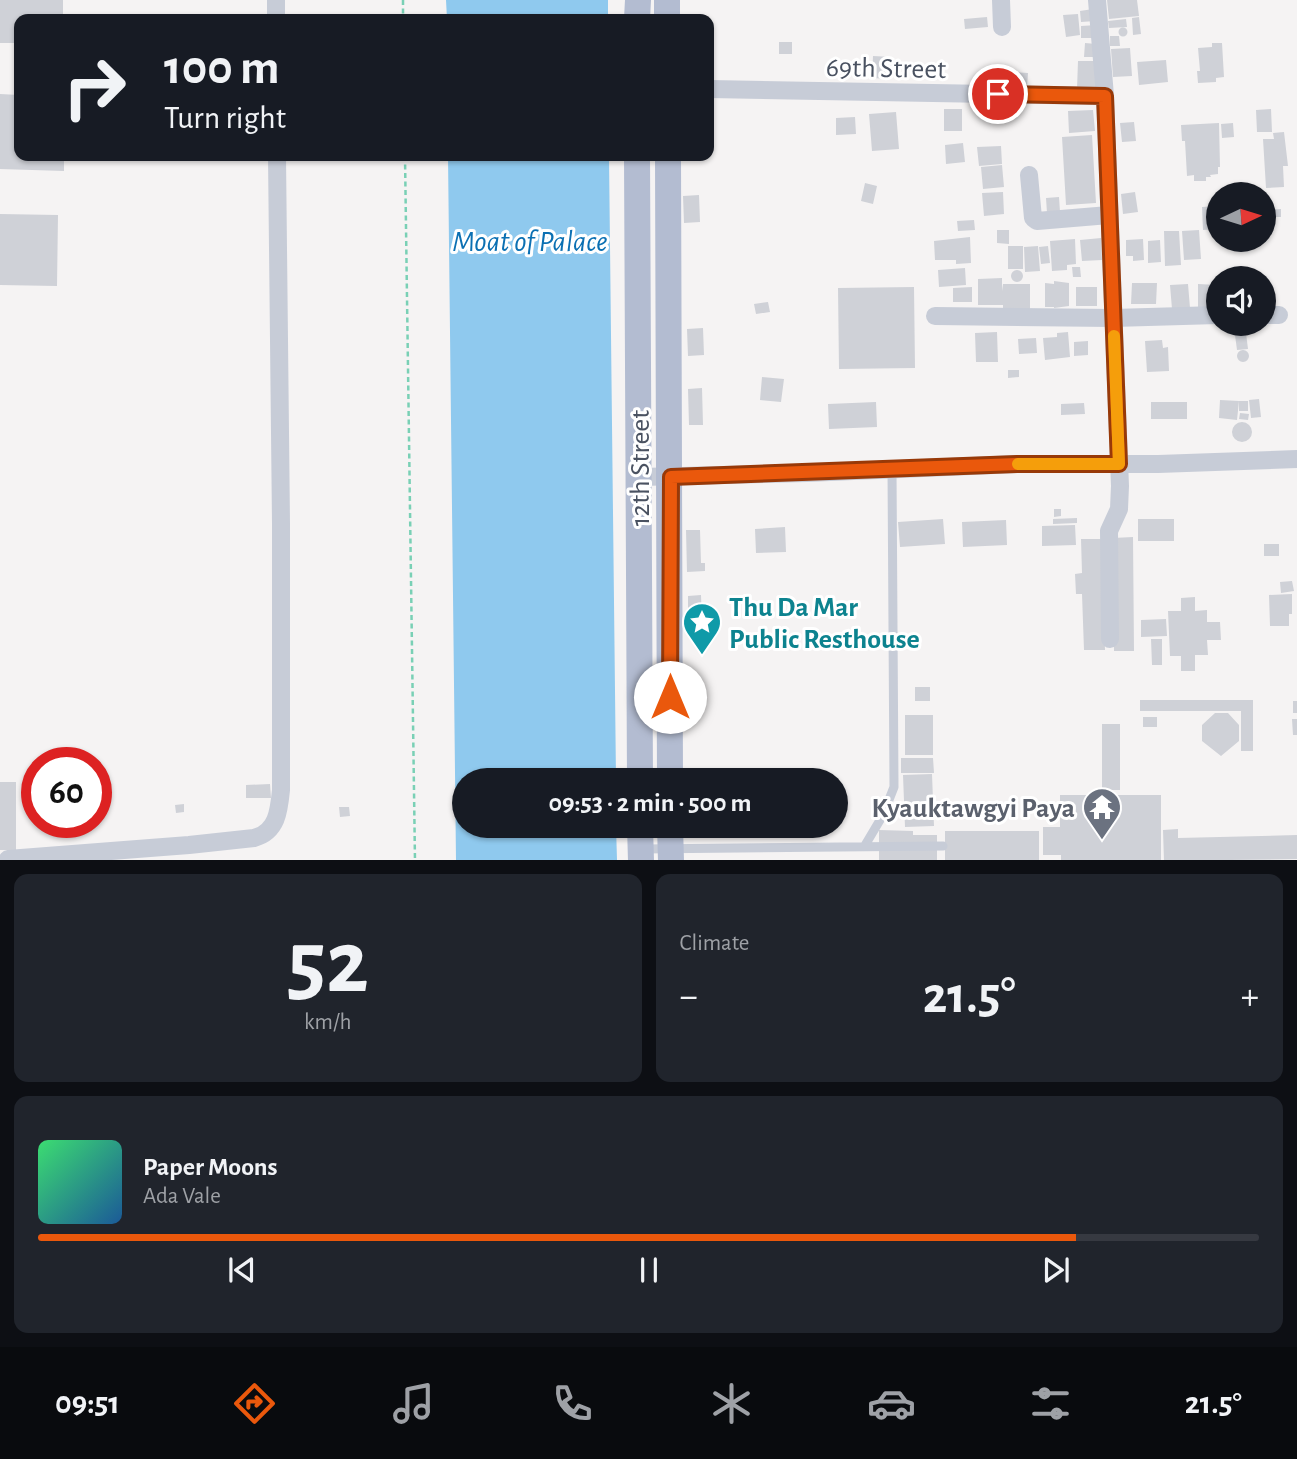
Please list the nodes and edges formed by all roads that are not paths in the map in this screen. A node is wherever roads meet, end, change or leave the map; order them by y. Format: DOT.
graph roads {
  1 [pos="1001,0"];
  2 [pos="1097,0"];
  3 [pos="1002,27"];
  4 [pos="714,89"];
  5 [pos="1105,96"];
  6 [pos="277,161"];
  7 [pos="637,161"];
  8 [pos="668,161"];
  9 [pos="1029,175"];
  10 [pos="1109,215"];
  11 [pos="1206,315"];
  12 [pos="936,316"];
  13 [pos="1113,318"];
  14 [pos="1297,459"];
  15 [pos="1119,464"];
  16 [pos="892,469"];
  17 [pos="640,477"];
  18 [pos="671,477"];
  19 [pos="1110,639"];
  20 [pos="640,768"];
  21 [pos="670,768"];
  22 [pos="641,845"];
  23 [pos="670,845"];
  24 [pos="943,846"];
  25 [pos="864,847"];
  26 [pos="8,859"];
  1 -- 3 [label="street"];
  2 -- 5 [label="street"];
  4 -- 5 [label="street, 69th Street"];
  5 -- 10 [label="street"];
  6 -- 26 [label="street"];
  7 -- 17 [label="main road, 12th Street"];
  8 -- 18 [label="main road, 12th Street"];
  9 -- 10 [label="street"];
  10 -- 13 [label="street"];
  11 -- 13 [label="street"];
  12 -- 13 [label="street"];
  13 -- 15 [label="street"];
  14 -- 15 [label="street"];
  15 -- 16 [label="street"];
  15 -- 19 [label="street"];
  16 -- 18 [label="street"];
  16 -- 25 [label="lane"];
  17 -- 18 [label="street"];
  17 -- 20 [label="main road, 12th Street"];
  18 -- 21 [label="main road, 12th Street"];
  22 -- 23 [label="lane"];
  23 -- 25 [label="lane"];
  24 -- 25 [label="lane"];
}
